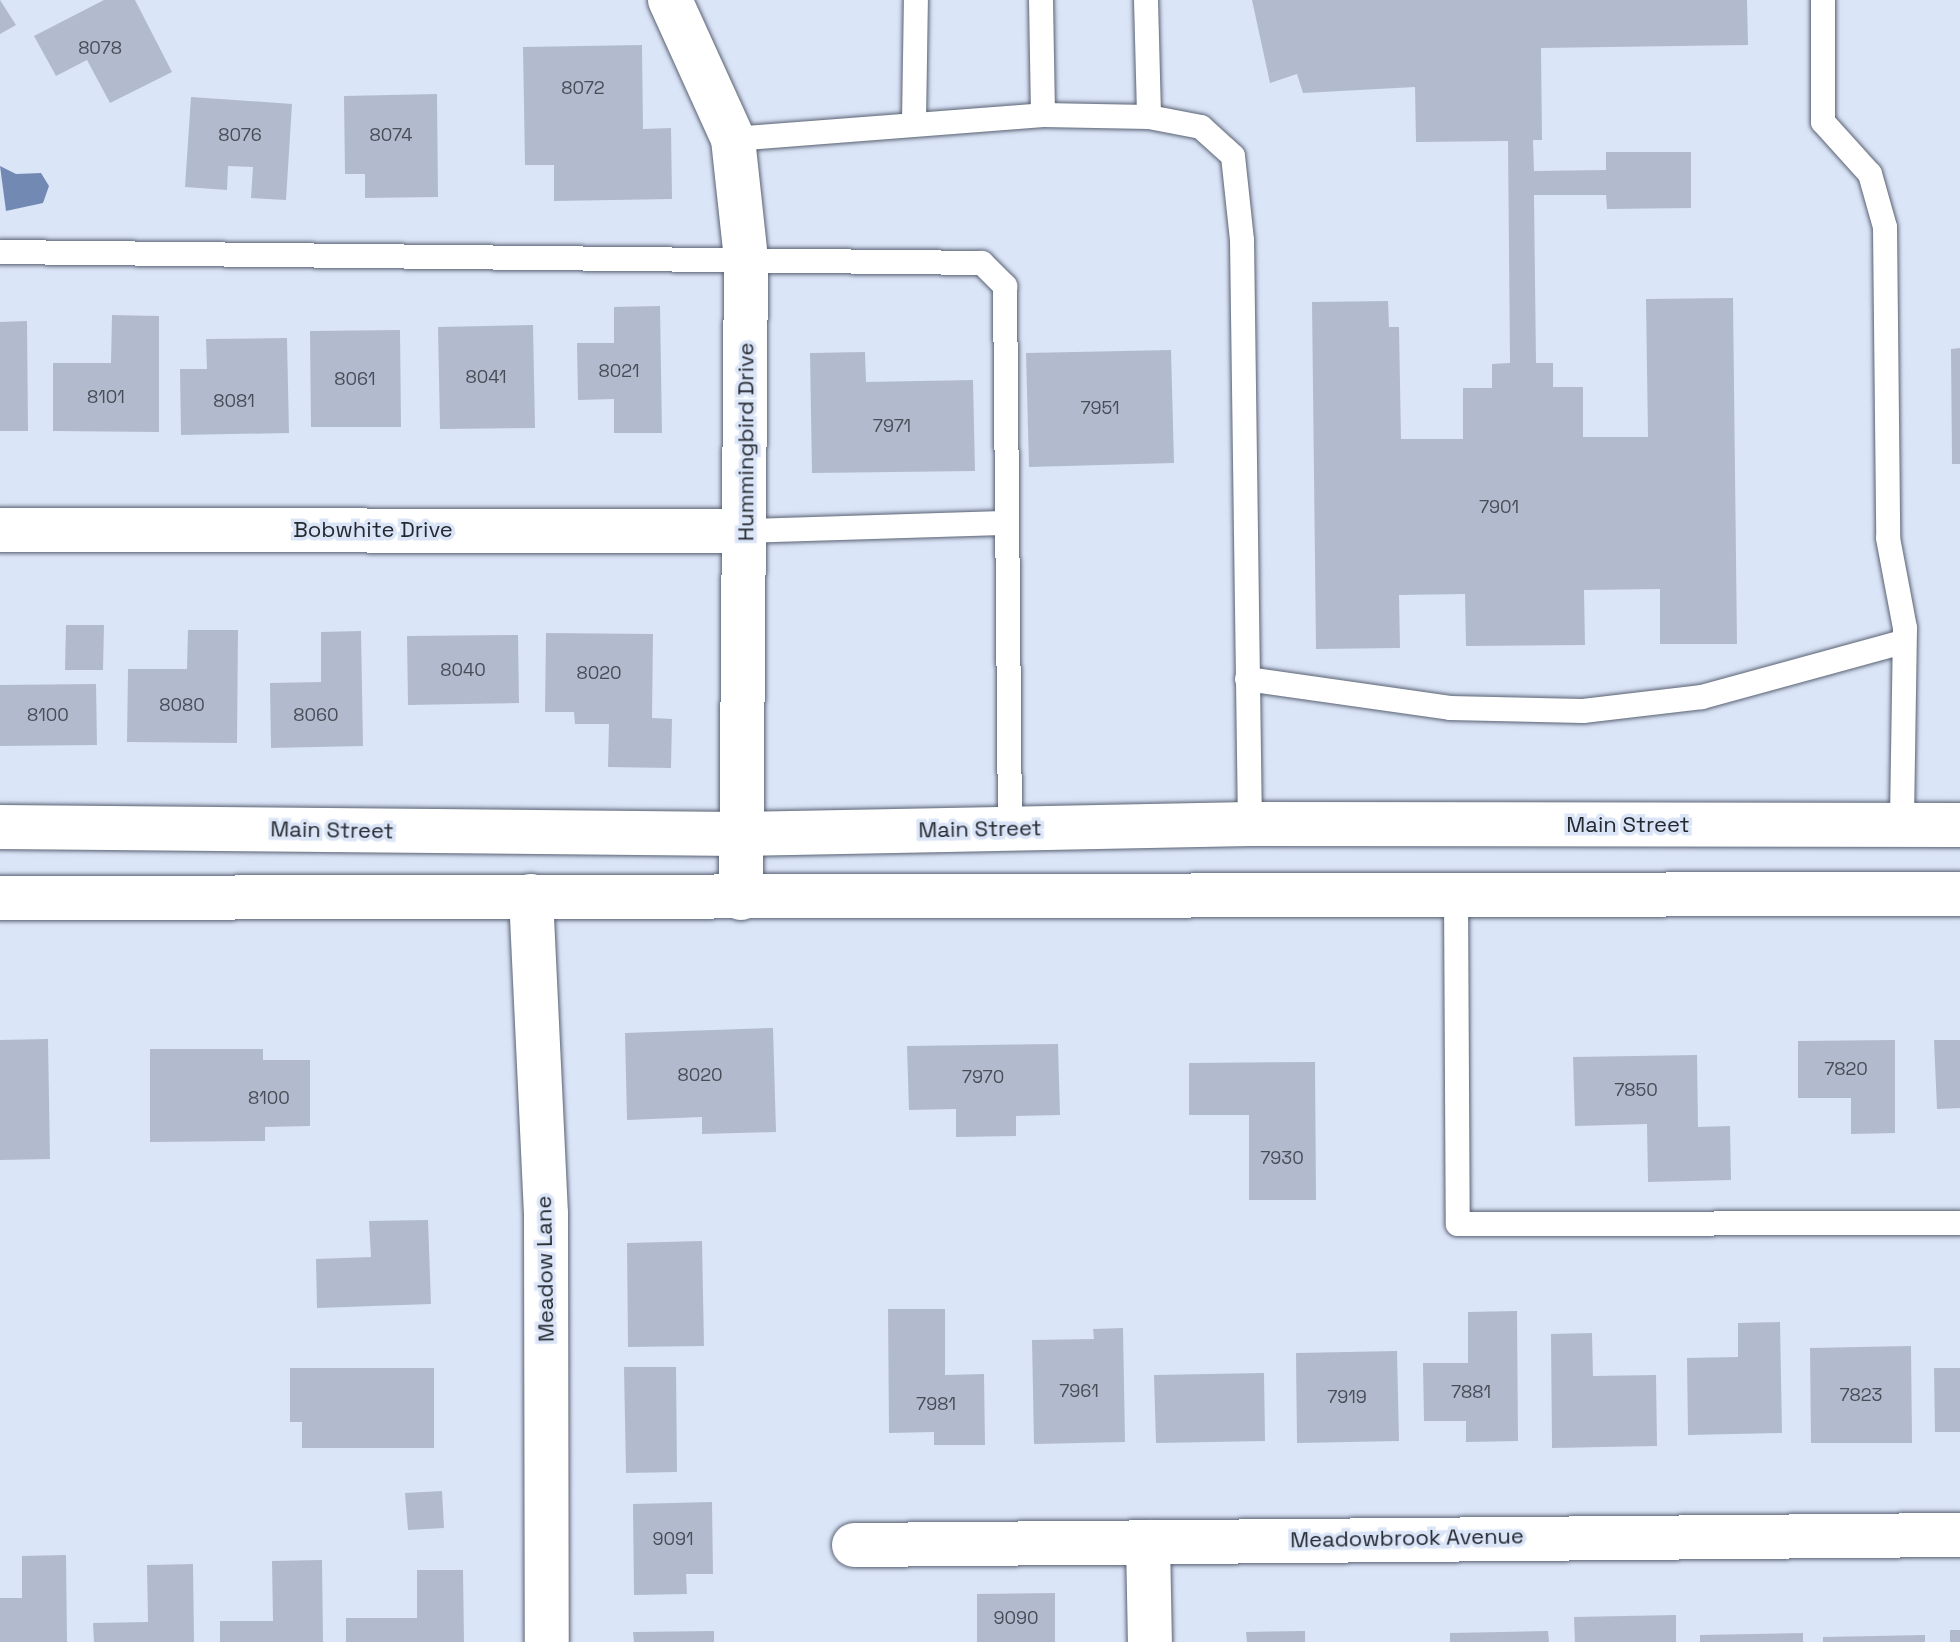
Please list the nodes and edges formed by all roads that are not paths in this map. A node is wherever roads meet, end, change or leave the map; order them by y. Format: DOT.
graph roads {
  1 [pos="670,0"];
  2 [pos="916,0"];
  3 [pos="1041,0"];
  4 [pos="1146,0"];
  5 [pos="1823,0"];
  6 [pos="1043,115"];
  7 [pos="1149,117"];
  8 [pos="914,122"];
  9 [pos="733,139"];
  10 [pos="0,252"];
  11 [pos="746,258"];
  12 [pos="1007,523"];
  13 [pos="0,530"];
  14 [pos="746,531"];
  15 [pos="1903,642"];
  16 [pos="1247,679"];
  17 [pos="1250,824"];
  18 [pos="1902,825"];
  19 [pos="1960,825"];
  20 [pos="1454,826"];
  21 [pos="0,827"];
  22 [pos="1010,829"];
  23 [pos="739,834"];
  24 [pos="1250,893"];
  25 [pos="1456,893"];
  26 [pos="1903,893"];
  27 [pos="1960,894"];
  28 [pos="531,896"];
  29 [pos="0,898"];
  30 [pos="741,898"];
  31 [pos="1960,1223"];
  32 [pos="1960,1535"];
  33 [pos="1148,1542"];
  34 [pos="854,1545"];
  35 [pos="547,1642"];
  36 [pos="1150,1642"];
  1 -- 9 [label="main road, Hummingbird Drive"];
  2 -- 8 [label="lane"];
  3 -- 6 [label="lane"];
  4 -- 7 [label="lane"];
  5 -- 15 [label="lane"];
  6 -- 7 [label="lane"];
  6 -- 8 [label="lane"];
  7 -- 16 [label="lane"];
  8 -- 9 [label="lane"];
  9 -- 11 [label="main road, Hummingbird Drive"];
  10 -- 11 [label="lane"];
  11 -- 12 [label="lane"];
  11 -- 14 [label="main road, Hummingbird Drive"];
  12 -- 14 [label="lane"];
  12 -- 22 [label="lane"];
  13 -- 14 [label="main road, Bobwhite Drive"];
  14 -- 23 [label="main road, Hummingbird Drive"];
  15 -- 16 [label="lane"];
  15 -- 18 [label="lane"];
  16 -- 17 [label="lane"];
  17 -- 20 [label="main road, Main Street"];
  17 -- 22 [label="main road, Main Street"];
  17 -- 24 [label="main road"];
  18 -- 19 [label="main road, Main Street"];
  18 -- 20 [label="main road, Main Street"];
  18 -- 26 [label="main road"];
  20 -- 25 [label="main road"];
  21 -- 23 [label="main road, Main Street"];
  22 -- 23 [label="main road, Main Street"];
  23 -- 30 [label="main road, Hummingbird Drive"];
  24 -- 25 [label="main road"];
  24 -- 30 [label="main road"];
  25 -- 26 [label="main road"];
  25 -- 31 [label="lane"];
  26 -- 27 [label="main road"];
  28 -- 29 [label="main road"];
  28 -- 30 [label="main road"];
  28 -- 35 [label="main road, Meadow Lane"];
  32 -- 33 [label="main road, Meadowbrook Avenue"];
  33 -- 34 [label="main road, Meadowbrook Avenue"];
  33 -- 36 [label="main road"];
}
